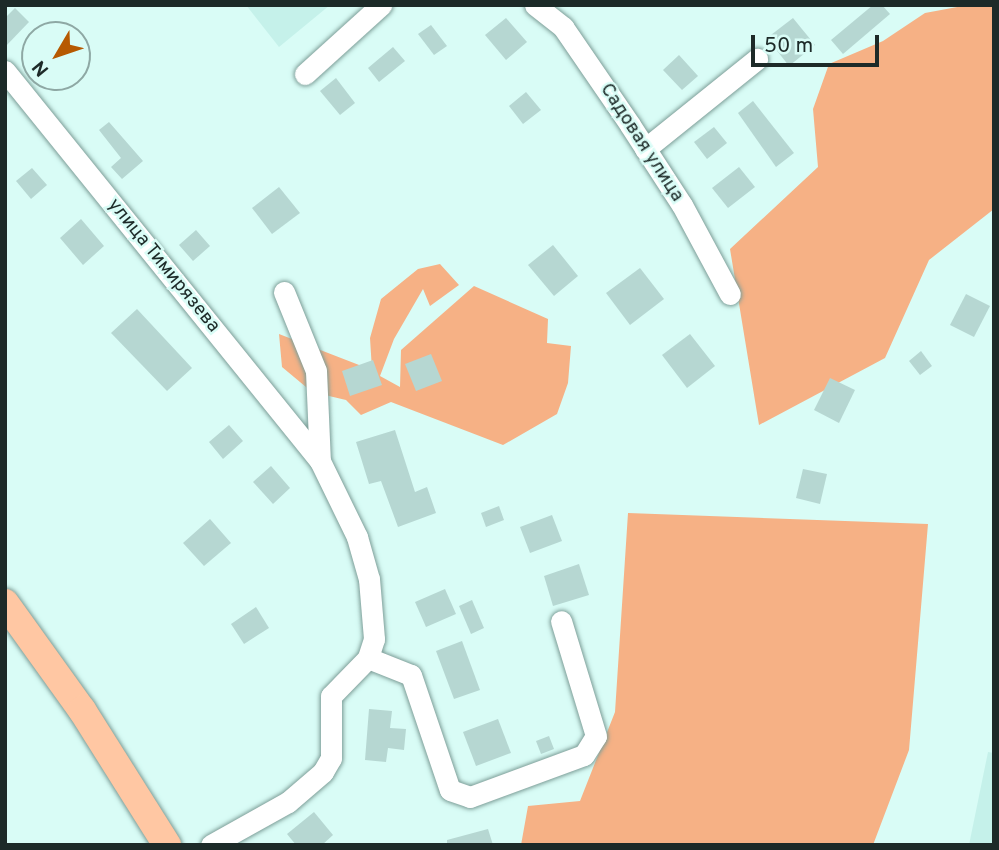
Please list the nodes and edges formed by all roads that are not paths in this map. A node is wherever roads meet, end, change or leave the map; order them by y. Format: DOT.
graph roads {
  1 [pos="382,5"];
  2 [pos="535,5"];
  3 [pos="757,59"];
  4 [pos="5,71"];
  5 [pos="305,74"];
  6 [pos="645,149"];
  7 [pos="284,292"];
  8 [pos="730,294"];
  9 [pos="320,461"];
  10 [pos="5,603"];
  11 [pos="561,621"];
  12 [pos="368,658"];
  13 [pos="167,845"];
  14 [pos="211,845"];
  1 -- 5 [label="street"];
  2 -- 6 [label="street, Садовая улица"];
  3 -- 6 [label="street"];
  4 -- 9 [label="street, улица Тимирязева"];
  6 -- 8 [label="street, Садовая улица"];
  7 -- 9 [label="street"];
  9 -- 12 [label="street"];
  10 -- 13 [label="main road"];
  11 -- 12 [label="street"];
  12 -- 14 [label="street"];
}
